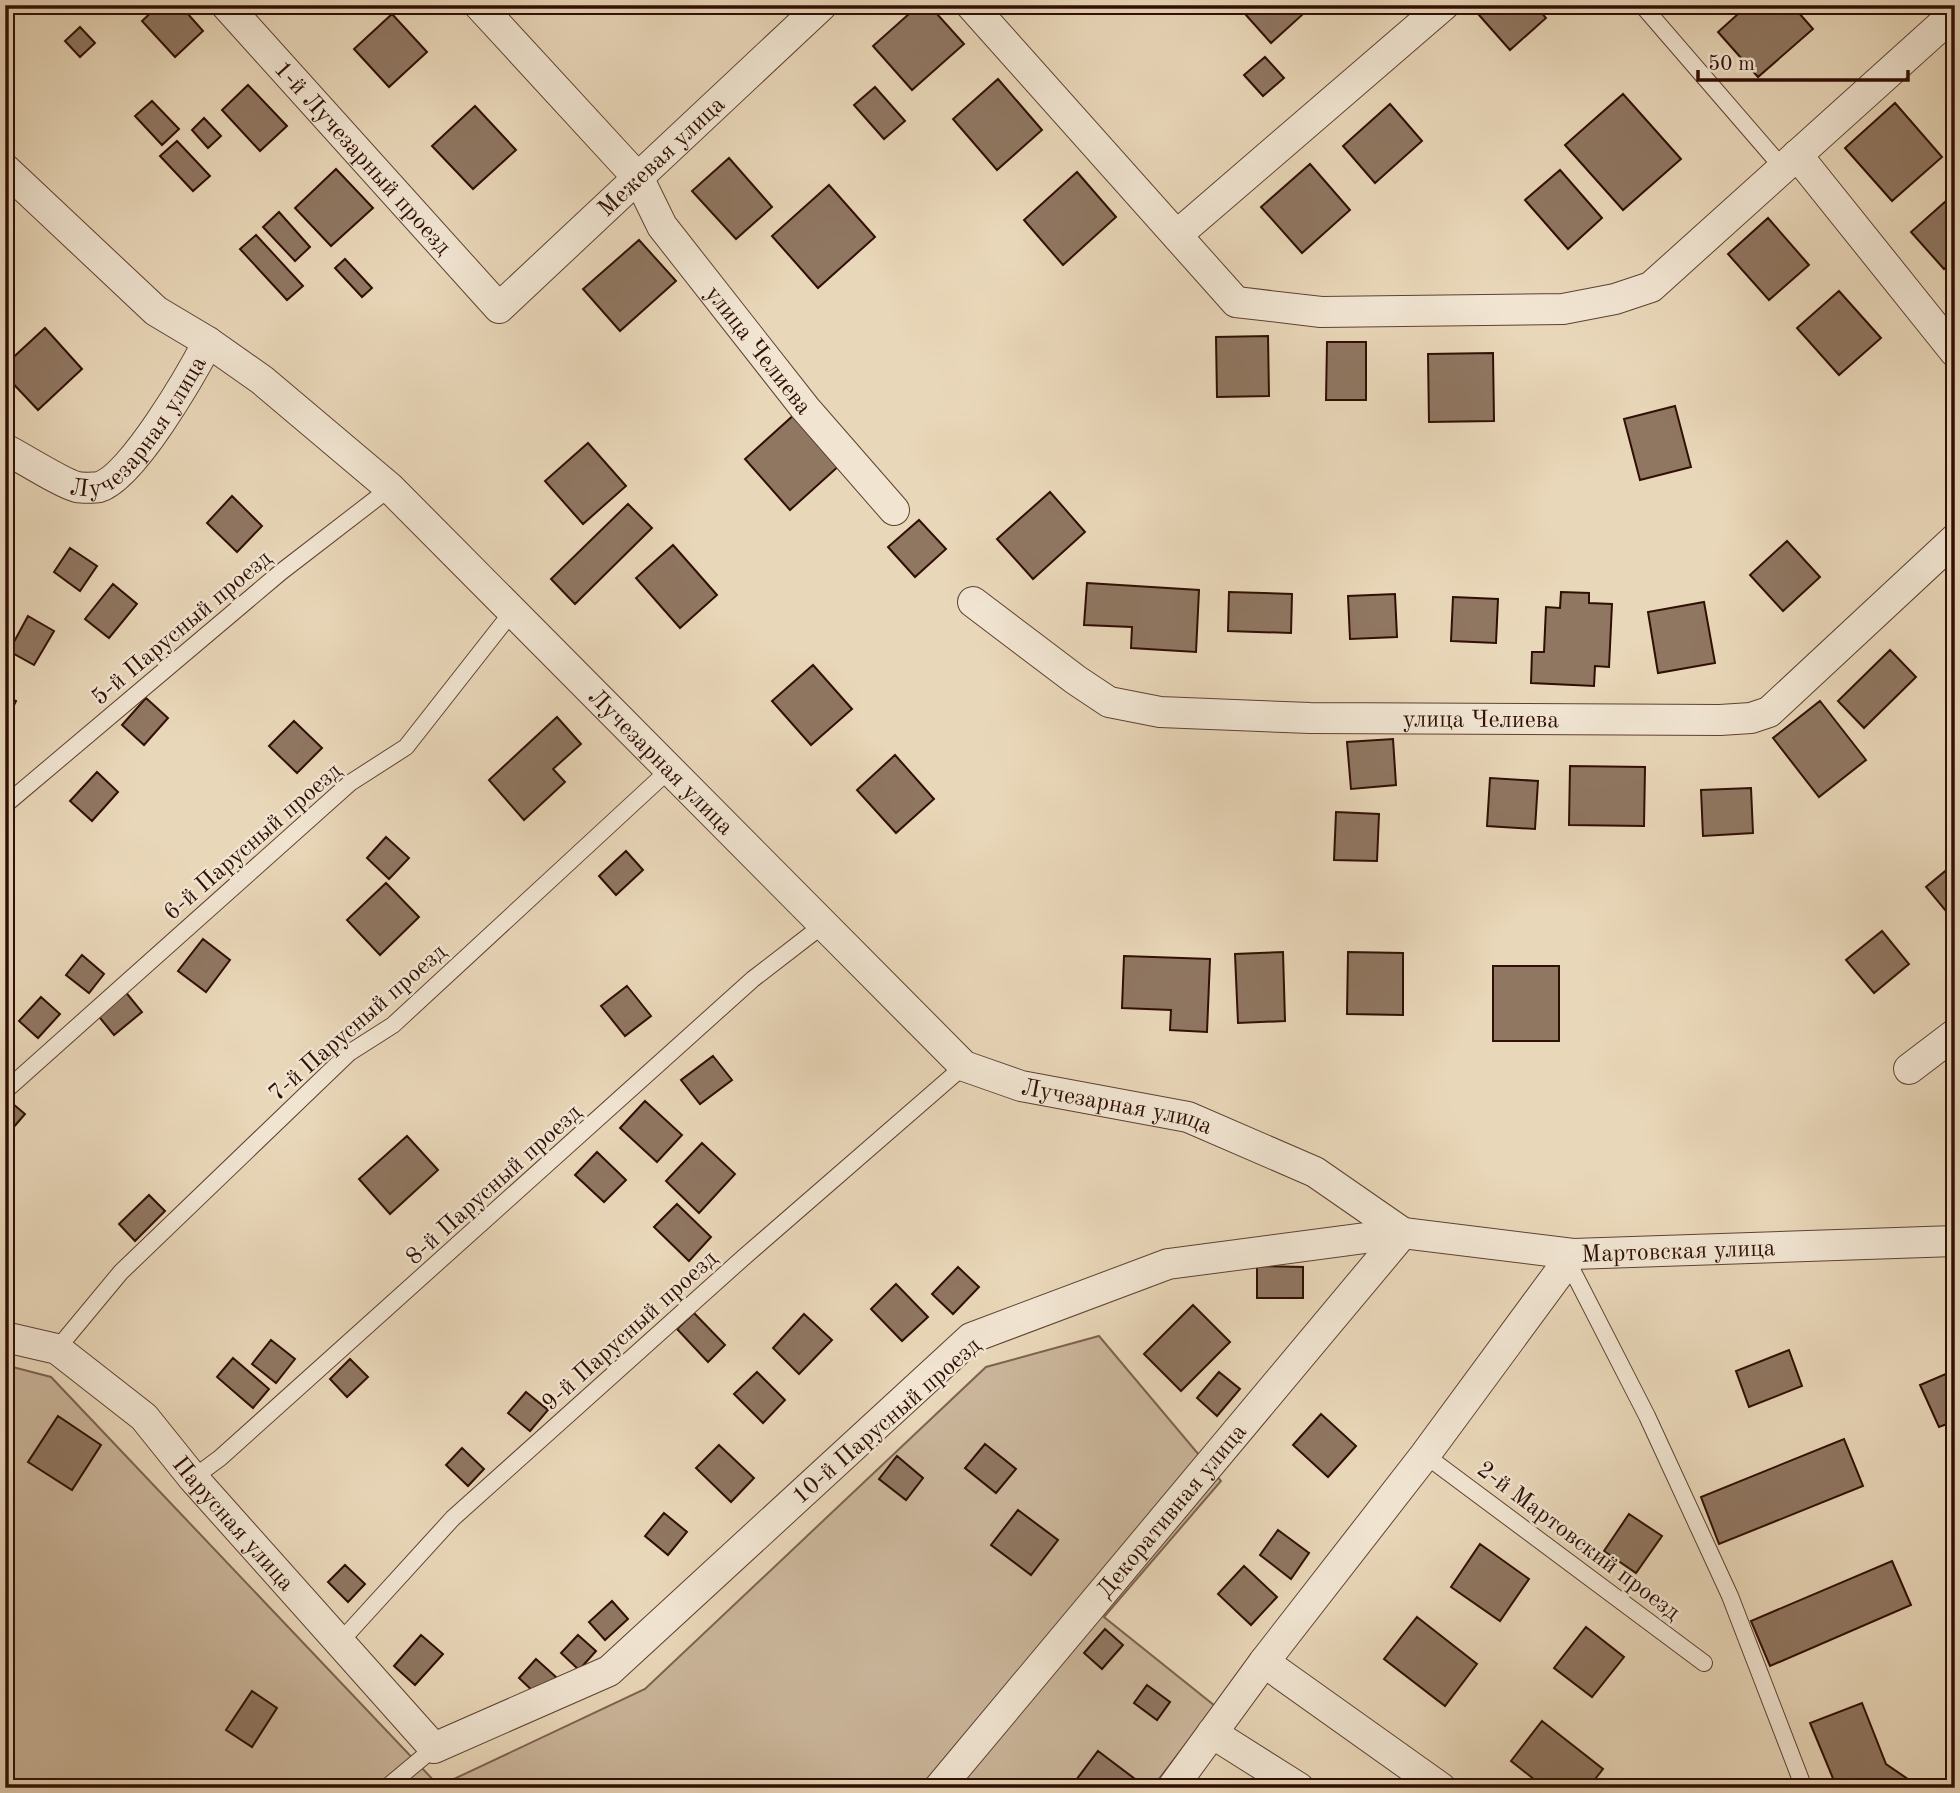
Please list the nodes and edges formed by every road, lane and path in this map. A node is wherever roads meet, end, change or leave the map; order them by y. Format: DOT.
graph roads {
  1 [pos="226,5"];
  2 [pos="479,5"];
  3 [pos="822,5"];
  4 [pos="971,5"];
  5 [pos="1444,5"];
  6 [pos="1642,5"];
  7 [pos="1955,13"];
  8 [pos="1790,161"];
  9 [pos="5,169"];
  10 [pos="639,179"];
  11 [pos="1177,235"];
  12 [pos="499,308"];
  13 [pos="208,342"];
  14 [pos="1955,352"];
  15 [pos="5,449"];
  16 [pos="390,488"];
  17 [pos="894,510"];
  18 [pos="1955,540"];
  19 [pos="973,602"];
  20 [pos="512,612"];
  21 [pos="669,770"];
  22 [pos="5,805"];
  23 [pos="823,925"];
  24 [pos="1955,1034"];
  25 [pos="964,1066"];
  26 [pos="1909,1069"];
  27 [pos="5,1091"];
  28 [pos="1403,1233"];
  29 [pos="1955,1241"];
  30 [pos="1570,1258"];
  31 [pos="5,1338"];
  32 [pos="57,1349"];
  33 [pos="1425,1455"];
  34 [pos="193,1478"];
  35 [pos="339,1643"];
  36 [pos="1264,1662"];
  37 [pos="1704,1663"];
  38 [pos="1212,1733"];
  39 [pos="434,1748"];
  40 [pos="386,1788"];
  41 [pos="939,1788"];
  42 [pos="1172,1788"];
  43 [pos="1299,1788"];
  44 [pos="1441,1788"];
  45 [pos="1804,1788"];
  1 -- 12 [label="street, 1-й Лучезарный проезд"];
  2 -- 10 [label="street, улица Челиева"];
  3 -- 10 [label="street, Межевая улица"];
  4 -- 11 [label="street"];
  5 -- 11 [label="street"];
  6 -- 8 [label="lane"];
  7 -- 8 [label="street"];
  8 -- 11 [label="street"];
  8 -- 14 [label="street"];
  9 -- 13 [label="street"];
  10 -- 12 [label="street, Межевая улица"];
  10 -- 17 [label="street, улица Челиева"];
  13 -- 15 [label="street, Лучезарная улица"];
  13 -- 16 [label="street, Лучезарная улица"];
  16 -- 20 [label="street, Лучезарная улица"];
  16 -- 22 [label="lane, 5-й Парусный проезд"];
  18 -- 19 [label="street, улица Челиева"];
  20 -- 21 [label="street, Лучезарная улица"];
  20 -- 27 [label="lane, 6-й Парусный проезд"];
  21 -- 23 [label="street, Лучезарная улица"];
  21 -- 32 [label="lane, 7-й Парусный проезд"];
  23 -- 25 [label="street, Лучезарная улица"];
  23 -- 34 [label="lane, 8-й Парусный проезд"];
  24 -- 26 [label="street"];
  25 -- 28 [label="street, Лучезарная улица"];
  25 -- 35 [label="lane, 9-й Парусный проезд"];
  28 -- 30 [label="street, Мартовская улица"];
  28 -- 39 [label="street, 10-й Парусный проезд"];
  28 -- 41 [label="street, Декоративная улица"];
  29 -- 30 [label="street, Мартовская улица"];
  30 -- 33 [label="street"];
  30 -- 45 [label="lane"];
  31 -- 32 [label="street, Парусная улица"];
  32 -- 34 [label="street, Парусная улица"];
  33 -- 36 [label="street"];
  33 -- 37 [label="lane, 2-й Мартовский проезд"];
  34 -- 35 [label="street, Парусная улица"];
  35 -- 39 [label="street, Парусная улица"];
  36 -- 38 [label="street"];
  36 -- 44 [label="street"];
  38 -- 42 [label="street"];
  38 -- 43 [label="street"];
  39 -- 40 [label="lane"];
}
